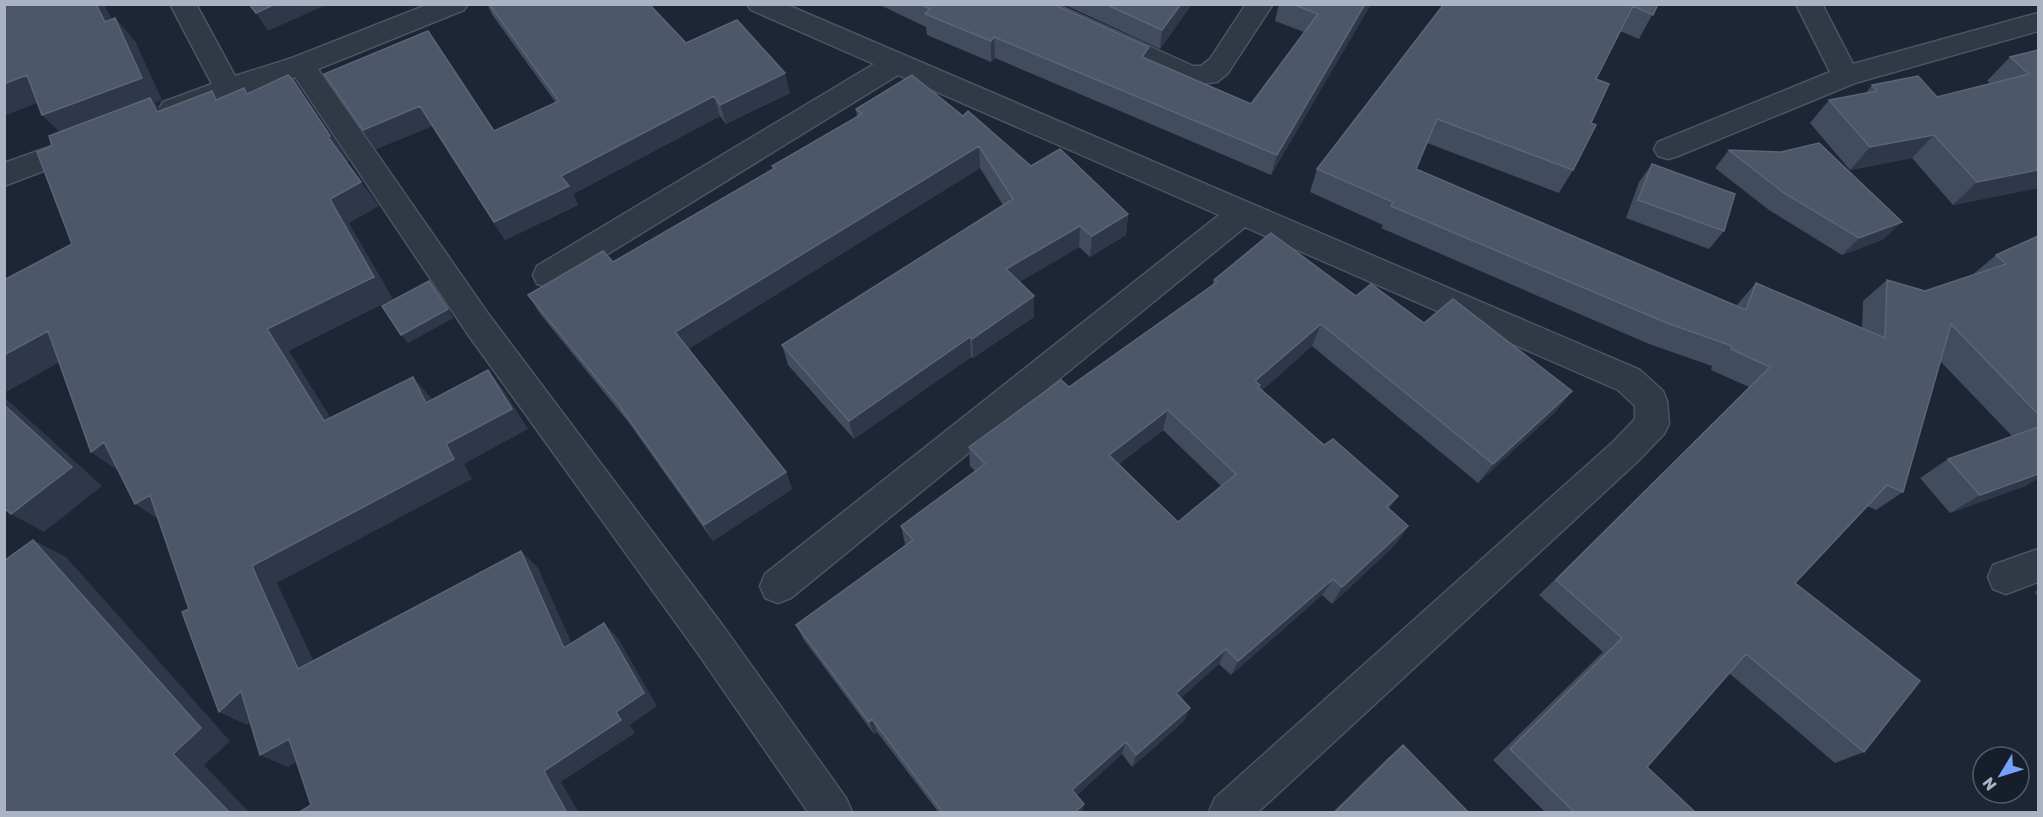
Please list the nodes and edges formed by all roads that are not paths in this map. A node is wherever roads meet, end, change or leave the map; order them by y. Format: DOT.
graph roads {
  1 [pos="183,4"];
  2 [pos="455,4"];
  3 [pos="760,4"];
  4 [pos="1032,4"];
  5 [pos="1260,4"];
  6 [pos="1809,4"];
  7 [pos="2038,22"];
  8 [pos="895,64"];
  9 [pos="301,65"];
  10 [pos="1846,76"];
  11 [pos="228,88"];
  12 [pos="150,118"];
  13 [pos="105,136"];
  14 [pos="1668,150"];
  15 [pos="4,176"];
  16 [pos="1242,213"];
  17 [pos="548,275"];
  18 [pos="778,586"];
  19 [pos="832,813"];
  20 [pos="1229,813"];
  1 -- 11 [label="street"];
  2 -- 9 [label="street"];
  3 -- 8 [label="street"];
  4 -- 5 [label="street"];
  6 -- 10 [label="street"];
  7 -- 10 [label="street"];
  8 -- 16 [label="street"];
  8 -- 17 [label="street"];
  9 -- 11 [label="street"];
  9 -- 19 [label="street"];
  10 -- 14 [label="street"];
  11 -- 12 [label="street"];
  13 -- 15 [label="street"];
  16 -- 18 [label="street"];
  16 -- 20 [label="street"];
}
